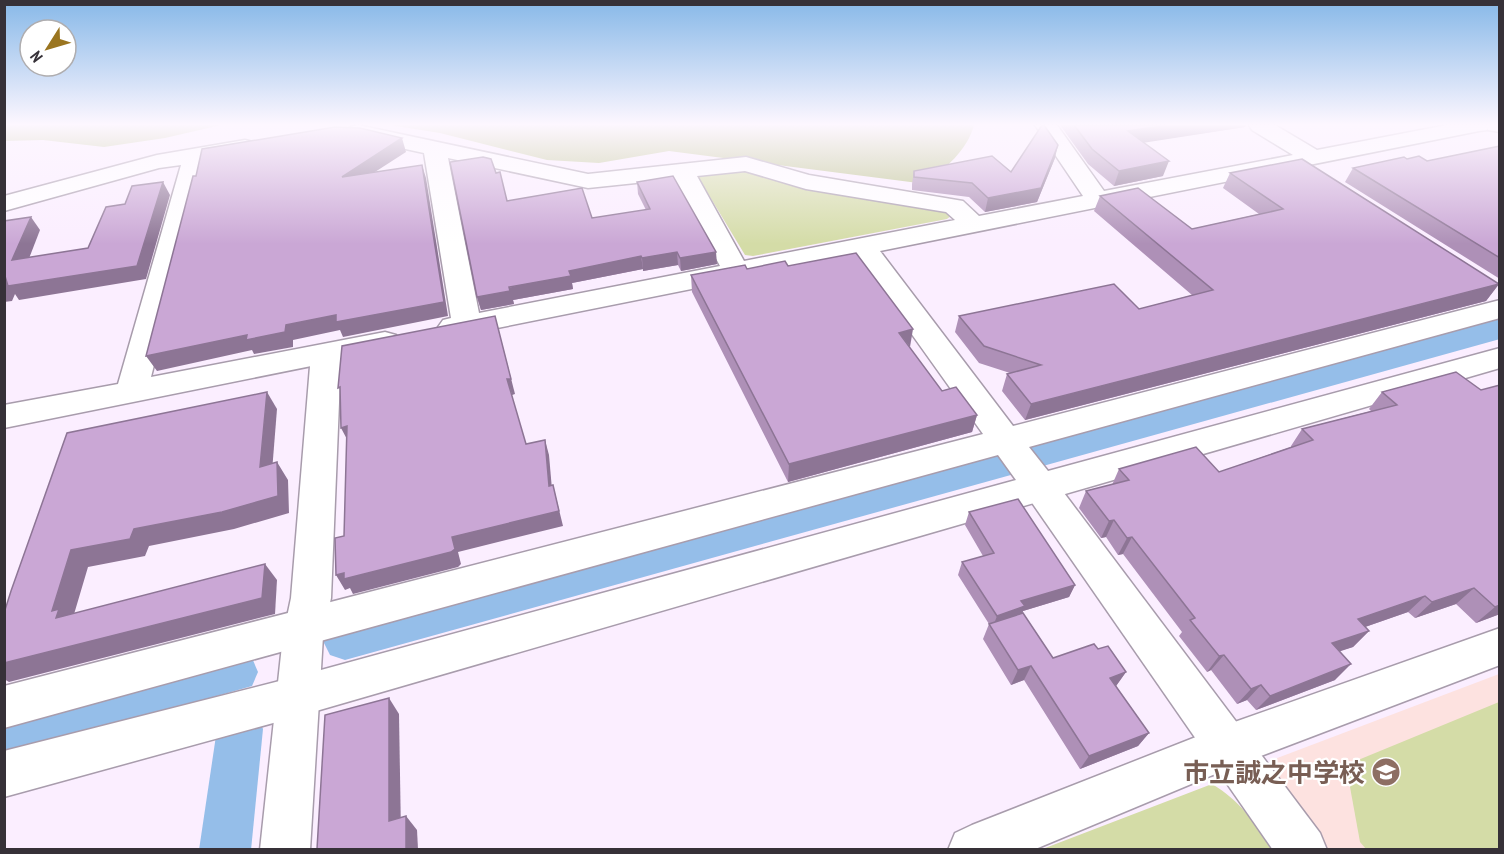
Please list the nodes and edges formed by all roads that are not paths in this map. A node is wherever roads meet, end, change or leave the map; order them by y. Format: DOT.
graph roads {
  1 [pos="147,165"];
  2 [pos="192,165"];
  3 [pos="438,165"];
  4 [pos="508,165"];
  5 [pos="738,165"];
  6 [pos="749,165"];
  7 [pos="1073,165"];
  8 [pos="1308,165"];
  9 [pos="1320,165"];
  10 [pos="1311,167"];
  11 [pos="682,171"];
  12 [pos="1097,199"];
  13 [pos="4,204"];
  14 [pos="973,224"];
  15 [pos="864,248"];
  16 [pos="737,272"];
  17 [pos="1496,298"];
  18 [pos="467,324"];
  19 [pos="326,354"];
  20 [pos="1500,358"];
  21 [pos="131,392"];
  22 [pos="4,417"];
  23 [pos="1009,445"];
  24 [pos="1036,482"];
  25 [pos="1500,646"];
  26 [pos="302,658"];
  27 [pos="4,707"];
  28 [pos="1229,746"];
  29 [pos="4,774"];
  30 [pos="285,849"];
  31 [pos="972,849"];
  32 [pos="1303,849"];
  1 -- 13 [label="street"];
  2 -- 21 [label="street"];
  3 -- 18 [label="street"];
  4 -- 11 [label="street"];
  5 -- 11 [label="street"];
  6 -- 14 [label="street"];
  7 -- 12 [label="street"];
  8 -- 10 [label="street"];
  9 -- 10 [label="street"];
  10 -- 12 [label="street"];
  11 -- 16 [label="street"];
  12 -- 14 [label="street"];
  14 -- 15 [label="street"];
  15 -- 16 [label="street"];
  15 -- 23 [label="street"];
  16 -- 18 [label="street"];
  17 -- 23 [label="street"];
  18 -- 19 [label="street"];
  19 -- 21 [label="street"];
  19 -- 26 [label="street"];
  20 -- 24 [label="street"];
  21 -- 22 [label="street"];
  23 -- 24 [label="street"];
  23 -- 26 [label="street"];
  24 -- 26 [label="street"];
  24 -- 28 [label="street"];
  25 -- 28 [label="street"];
  26 -- 27 [label="street"];
  26 -- 29 [label="street"];
  26 -- 30 [label="street"];
  28 -- 31 [label="street"];
  28 -- 32 [label="street"];
}
